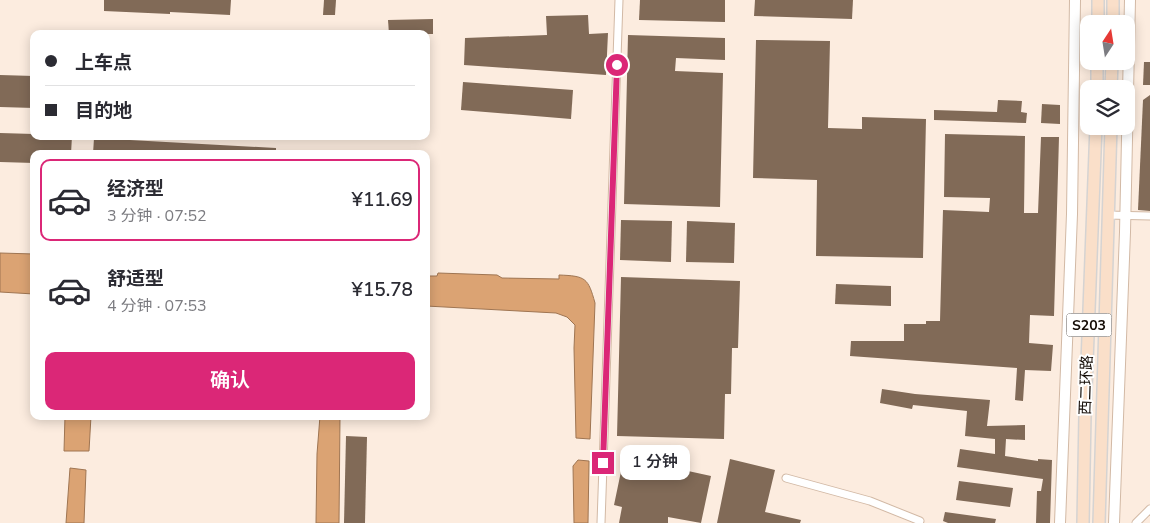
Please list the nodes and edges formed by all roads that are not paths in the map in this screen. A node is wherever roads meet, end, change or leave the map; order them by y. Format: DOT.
graph roads {
  1 [pos="619,0"];
  2 [pos="1075,0"];
  3 [pos="1098,0"];
  4 [pos="1113,0"];
  5 [pos="1130,0"];
  6 [pos="1098,15"];
  7 [pos="1113,15"];
  8 [pos="1096,135"];
  9 [pos="1111,135"];
  10 [pos="1107,214"];
  11 [pos="1125,215"];
  12 [pos="1150,216"];
  13 [pos="786,478"];
  14 [pos="1150,509"];
  15 [pos="921,522"];
  16 [pos="601,523"];
  17 [pos="1060,523"];
  18 [pos="1083,523"];
  19 [pos="1099,523"];
  20 [pos="1114,523"];
  21 [pos="1136,523"];
  1 -- 16 [label="street"];
  2 -- 17 [label="street"];
  3 -- 6 [label="main road"];
  4 -- 7 [label="main road"];
  5 -- 11 [label="street"];
  8 -- 18 [label="main road, 西二环路 / S203"];
  9 -- 10 [label="main road, 西二环路 / S203"];
  10 -- 11 [label="street"];
  10 -- 19 [label="main road, 西二环路 / S203"];
  11 -- 12 [label="street"];
  11 -- 20 [label="street"];
  13 -- 15 [label="street"];
  14 -- 21 [label="street"];
}
